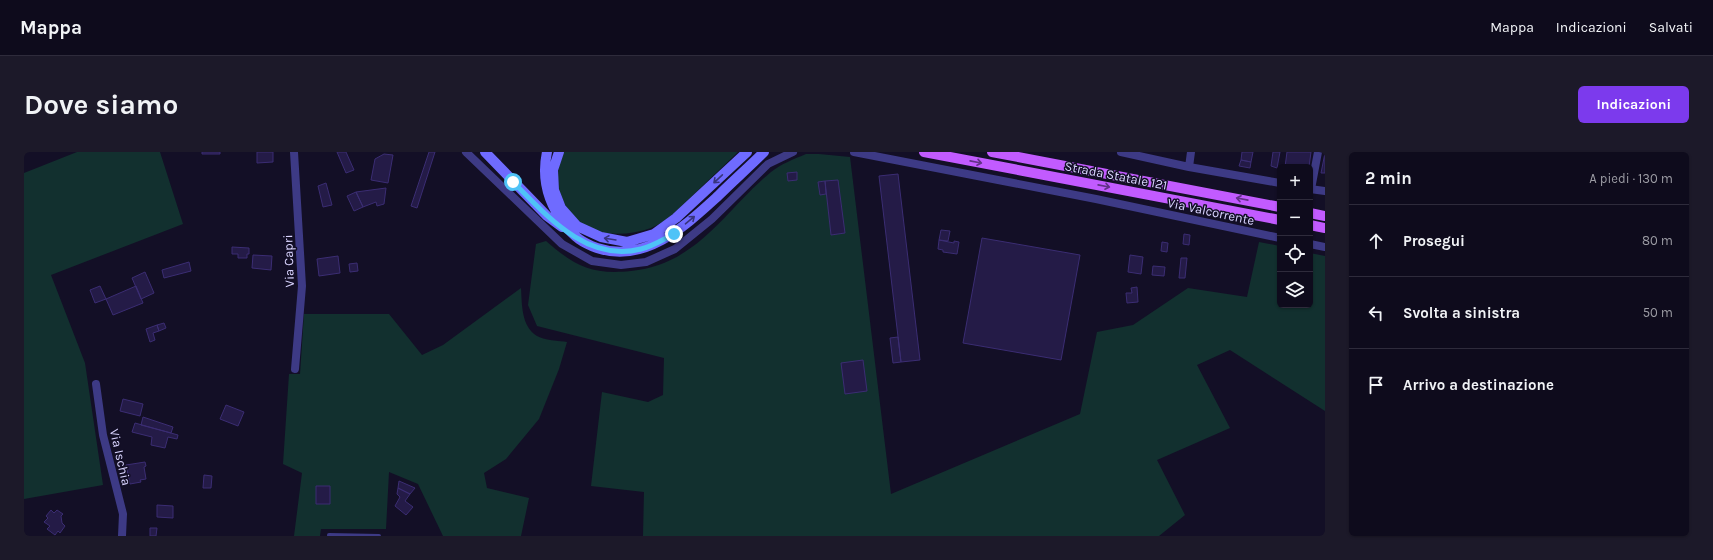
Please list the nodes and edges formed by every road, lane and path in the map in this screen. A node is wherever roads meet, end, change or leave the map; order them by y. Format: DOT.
graph roads {
  1 [pos="294,152"];
  2 [pos="466,152"];
  3 [pos="485,152"];
  4 [pos="547,152"];
  5 [pos="559,152"];
  6 [pos="747,152"];
  7 [pos="764,152"];
  8 [pos="793,152"];
  9 [pos="854,152"];
  10 [pos="924,152"];
  11 [pos="992,152"];
  12 [pos="1019,152"];
  13 [pos="1121,152"];
  14 [pos="1191,152"];
  15 [pos="1318,152"];
  16 [pos="1068,166"];
  17 [pos="1189,167"];
  18 [pos="1313,178"];
  19 [pos="1277,182"];
  20 [pos="1313,189"];
  21 [pos="1325,191"];
  22 [pos="1277,206"];
  23 [pos="1313,214"];
  24 [pos="1325,216"];
  25 [pos="1277,219"];
  26 [pos="1313,226"];
  27 [pos="1325,228"];
  28 [pos="574,236"];
  29 [pos="1277,237"];
  30 [pos="1313,245"];
  31 [pos="1325,248"];
  32 [pos="295,369"];
  33 [pos="96,384"];
  34 [pos="329,535"];
  35 [pos="122,536"];
  36 [pos="379,536"];
  1 -- 32 [label="street, Via Capri"];
  2 -- 8 [label="street"];
  3 -- 28 [label="main road"];
  4 -- 28 [label="main road"];
  6 -- 5 [label="main road, one-way"];
  28 -- 7 [label="main road, one-way"];
  9 -- 29 [label="street, Via Valcorrente"];
  10 -- 25 [label="main road, Strada Statale 121, one-way"];
  11 -- 16 [label="main road, Strada Statale 121"];
  12 -- 16 [label="main road"];
  13 -- 17 [label="street"];
  14 -- 17 [label="street"];
  15 -- 18 [label="street"];
  22 -- 16 [label="main road, Strada Statale 121, one-way"];
  17 -- 19 [label="street"];
  20 -- 21 [label="street"];
  23 -- 24 [label="main road"];
  26 -- 27 [label="main road"];
  30 -- 31 [label="street"];
  33 -- 35 [label="street, Via Ischia"];
  34 -- 36 [label="lane"];
}
